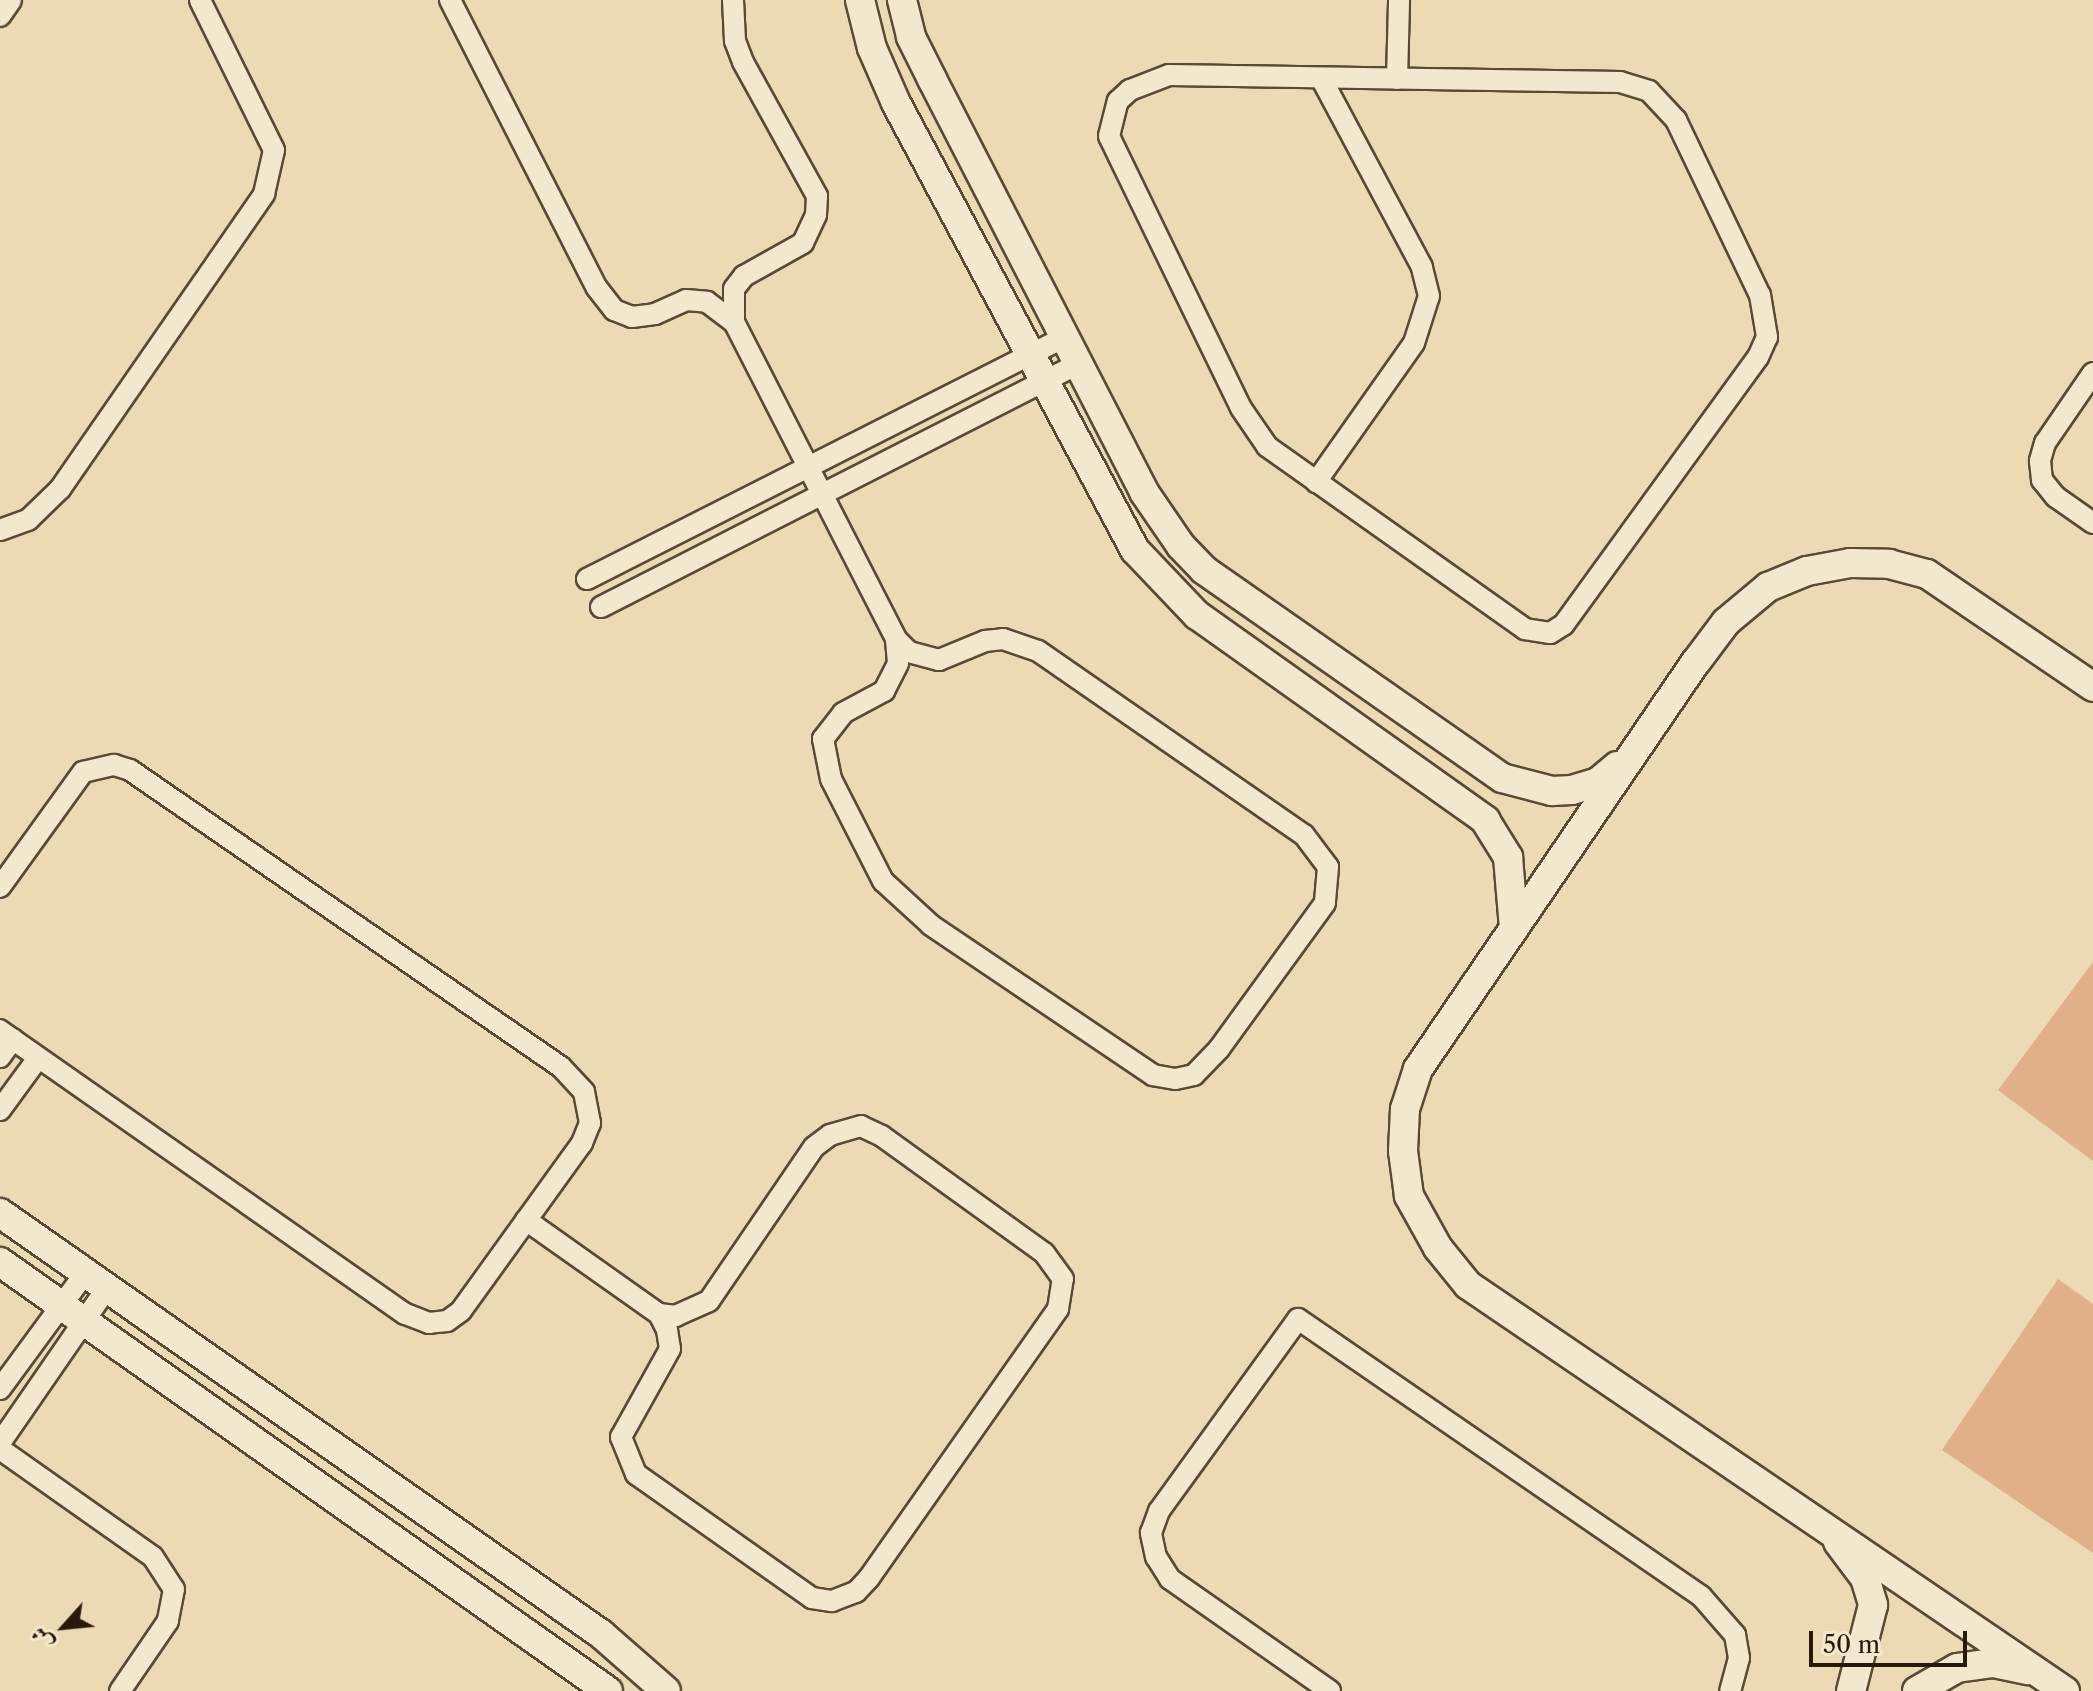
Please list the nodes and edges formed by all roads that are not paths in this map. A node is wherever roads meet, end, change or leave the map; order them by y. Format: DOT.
graph roads {
  1 [pos="11,0"];
  2 [pos="200,0"];
  3 [pos="450,0"];
  4 [pos="733,0"];
  5 [pos="860,0"];
  6 [pos="902,0"];
  7 [pos="1399,0"];
  8 [pos="0,16"];
  9 [pos="1321,78"];
  10 [pos="1397,79"];
  11 [pos="734,322"];
  12 [pos="1065,337"];
  13 [pos="1029,356"];
  14 [pos="1078,364"];
  15 [pos="2093,373"];
  16 [pos="1043,382"];
  17 [pos="808,467"];
  18 [pos="1316,482"];
  19 [pos="822,495"];
  20 [pos="2093,523"];
  21 [pos="0,530"];
  22 [pos="587,579"];
  23 [pos="601,607"];
  24 [pos="896,639"];
  25 [pos="2093,687"];
  26 [pos="1636,750"];
  27 [pos="7,860"];
  28 [pos="0,887"];
  29 [pos="1514,929"];
  30 [pos="6,1035"];
  31 [pos="0,1057"];
  32 [pos="38,1058"];
  33 [pos="0,1110"];
  34 [pos="0,1213"];
  35 [pos="526,1220"];
  36 [pos="0,1262"];
  37 [pos="96,1280"];
  38 [pos="73,1314"];
  39 [pos="659,1314"];
  40 [pos="0,1389"];
  41 [pos="0,1446"];
  42 [pos="1809,1514"];
  43 [pos="2039,1672"];
  44 [pos="120,1691"];
  45 [pos="608,1691"];
  46 [pos="666,1691"];
  47 [pos="1330,1691"];
  48 [pos="1730,1691"];
  49 [pos="1851,1691"];
  50 [pos="1917,1691"];
  51 [pos="2065,1691"];
  1 -- 8 [label="street"];
  2 -- 21 [label="street"];
  3 -- 11 [label="street"];
  4 -- 11 [label="street"];
  5 -- 13 [label="street"];
  6 -- 12 [label="street"];
  7 -- 10 [label="street"];
  9 -- 10 [label="street"];
  9 -- 18 [label="street"];
  9 -- 18 [label="street"];
  10 -- 18 [label="street"];
  11 -- 17 [label="street"];
  12 -- 13 [label="street"];
  12 -- 14 [label="street"];
  13 -- 16 [label="street"];
  13 -- 17 [label="street"];
  14 -- 16 [label="street"];
  14 -- 26 [label="street"];
  15 -- 20 [label="street"];
  16 -- 19 [label="street"];
  16 -- 29 [label="street"];
  17 -- 19 [label="street"];
  17 -- 22 [label="street"];
  19 -- 23 [label="street"];
  19 -- 24 [label="street"];
  24 -- 24 [label="street"];
  25 -- 26 [label="street"];
  26 -- 29 [label="street"];
  27 -- 28 [label="street"];
  27 -- 35 [label="street"];
  29 -- 42 [label="street"];
  30 -- 31 [label="street"];
  30 -- 32 [label="street"];
  32 -- 33 [label="street"];
  32 -- 35 [label="street"];
  34 -- 37 [label="street"];
  35 -- 39 [label="street"];
  36 -- 38 [label="street"];
  37 -- 38 [label="street"];
  37 -- 46 [label="street"];
  38 -- 40 [label="street"];
  38 -- 41 [label="street"];
  38 -- 45 [label="street"];
  39 -- 39 [label="street"];
  41 -- 44 [label="street"];
  42 -- 43 [label="street"];
  42 -- 49 [label="street"];
  43 -- 50 [label="street"];
  43 -- 51 [label="street"];
  47 -- 48 [label="street"];
}
